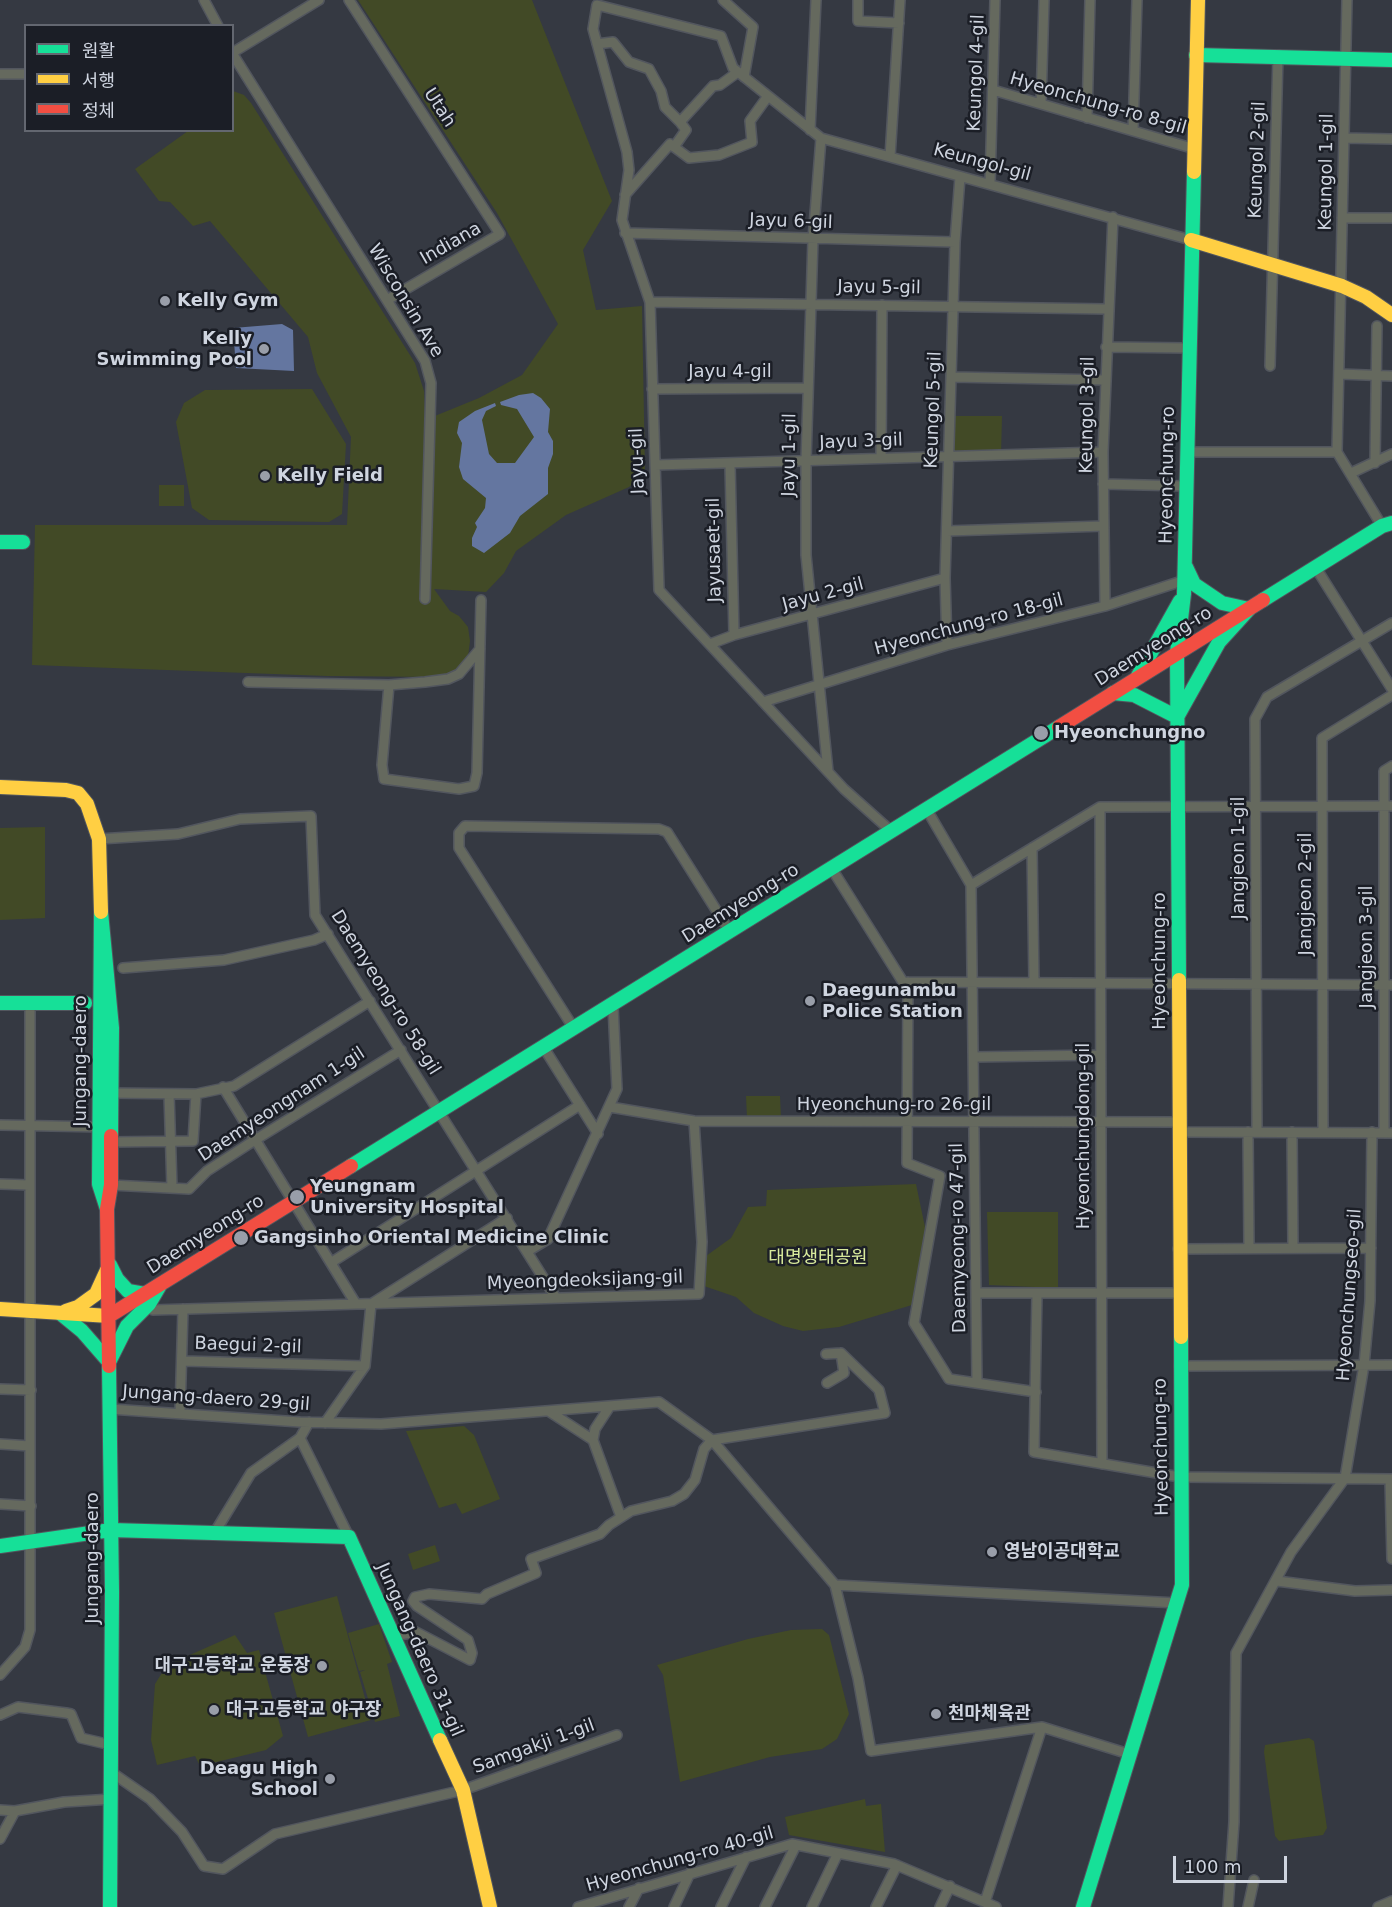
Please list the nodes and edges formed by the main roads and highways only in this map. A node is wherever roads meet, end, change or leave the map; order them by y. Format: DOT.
graph roads {
  1 [pos="1198,0"];
  2 [pos="1196,55"];
  3 [pos="1392,60"];
  4 [pos="1191,240"];
  5 [pos="1392,315"];
  6 [pos="1389,526"];
  7 [pos="0,542"];
  8 [pos="23,542"];
  9 [pos="1185,564"];
  10 [pos="1184,587"];
  11 [pos="1249,609"];
  12 [pos="1177,653"];
  13 [pos="1136,678"];
  14 [pos="1113,693"];
  15 [pos="1177,717"];
  16 [pos="0,787"];
  17 [pos="101,912"];
  18 [pos="0,1003"];
  19 [pos="85,1003"];
  20 [pos="105,1127"];
  21 [pos="107,1209"];
  22 [pos="110,1264"];
  23 [pos="145,1300"];
  24 [pos="0,1308"];
  25 [pos="59,1313"];
  26 [pos="109,1316"];
  27 [pos="109,1362"];
  28 [pos="111,1530"];
  29 [pos="0,1546"];
  30 [pos="110,1907"];
  31 [pos="490,1907"];
  32 [pos="1083,1907"];
  1 -- 2 [label="main road, Hyeonchung-ro"];
  2 -- 3 [label="main road"];
  2 -- 4 [label="main road, Hyeonchung-ro"];
  4 -- 5 [label="main road, Keungol-gil"];
  4 -- 9 [label="main road, Hyeonchung-ro"];
  6 -- 11 [label="main road, Daemyeong-ro"];
  7 -- 8 [label="main road"];
  9 -- 10 [label="main road, Hyeonchung-ro"];
  9 -- 11 [label="main road"];
  10 -- 12 [label="main road, Hyeonchung-ro"];
  10 -- 13 [label="main road"];
  11 -- 12 [label="main road, Daemyeong-ro"];
  11 -- 15 [label="main road"];
  12 -- 13 [label="main road, Daemyeong-ro"];
  12 -- 15 [label="main road, Hyeonchung-ro"];
  13 -- 14 [label="main road, Daemyeong-ro"];
  14 -- 15 [label="main road"];
  14 -- 23 [label="main road, Daemyeong-ro"];
  15 -- 32 [label="main road, Hyeonchung-ro"];
  16 -- 17 [label="main road, Jungang-daero"];
  17 -- 20 [label="main road, Jungang-daero"];
  17 -- 20 [label="main road, Jungang-daero"];
  18 -- 19 [label="main road"];
  20 -- 21 [label="main road, Jungang-daero"];
  20 -- 21 [label="main road, Jungang-daero"];
  21 -- 22 [label="main road, Jungang-daero"];
  22 -- 23 [label="main road"];
  22 -- 25 [label="main road"];
  22 -- 26 [label="main road, Jungang-daero"];
  23 -- 26 [label="main road, Daemyeong-ro"];
  23 -- 27 [label="main road"];
  24 -- 25 [label="main road"];
  25 -- 26 [label="main road"];
  25 -- 27 [label="main road"];
  26 -- 27 [label="main road, Jungang-daero"];
  27 -- 28 [label="main road, Jungang-daero"];
  28 -- 29 [label="main road"];
  28 -- 30 [label="main road, Jungang-daero"];
  28 -- 31 [label="main road, Jungang-daero 31-gil"];
}
